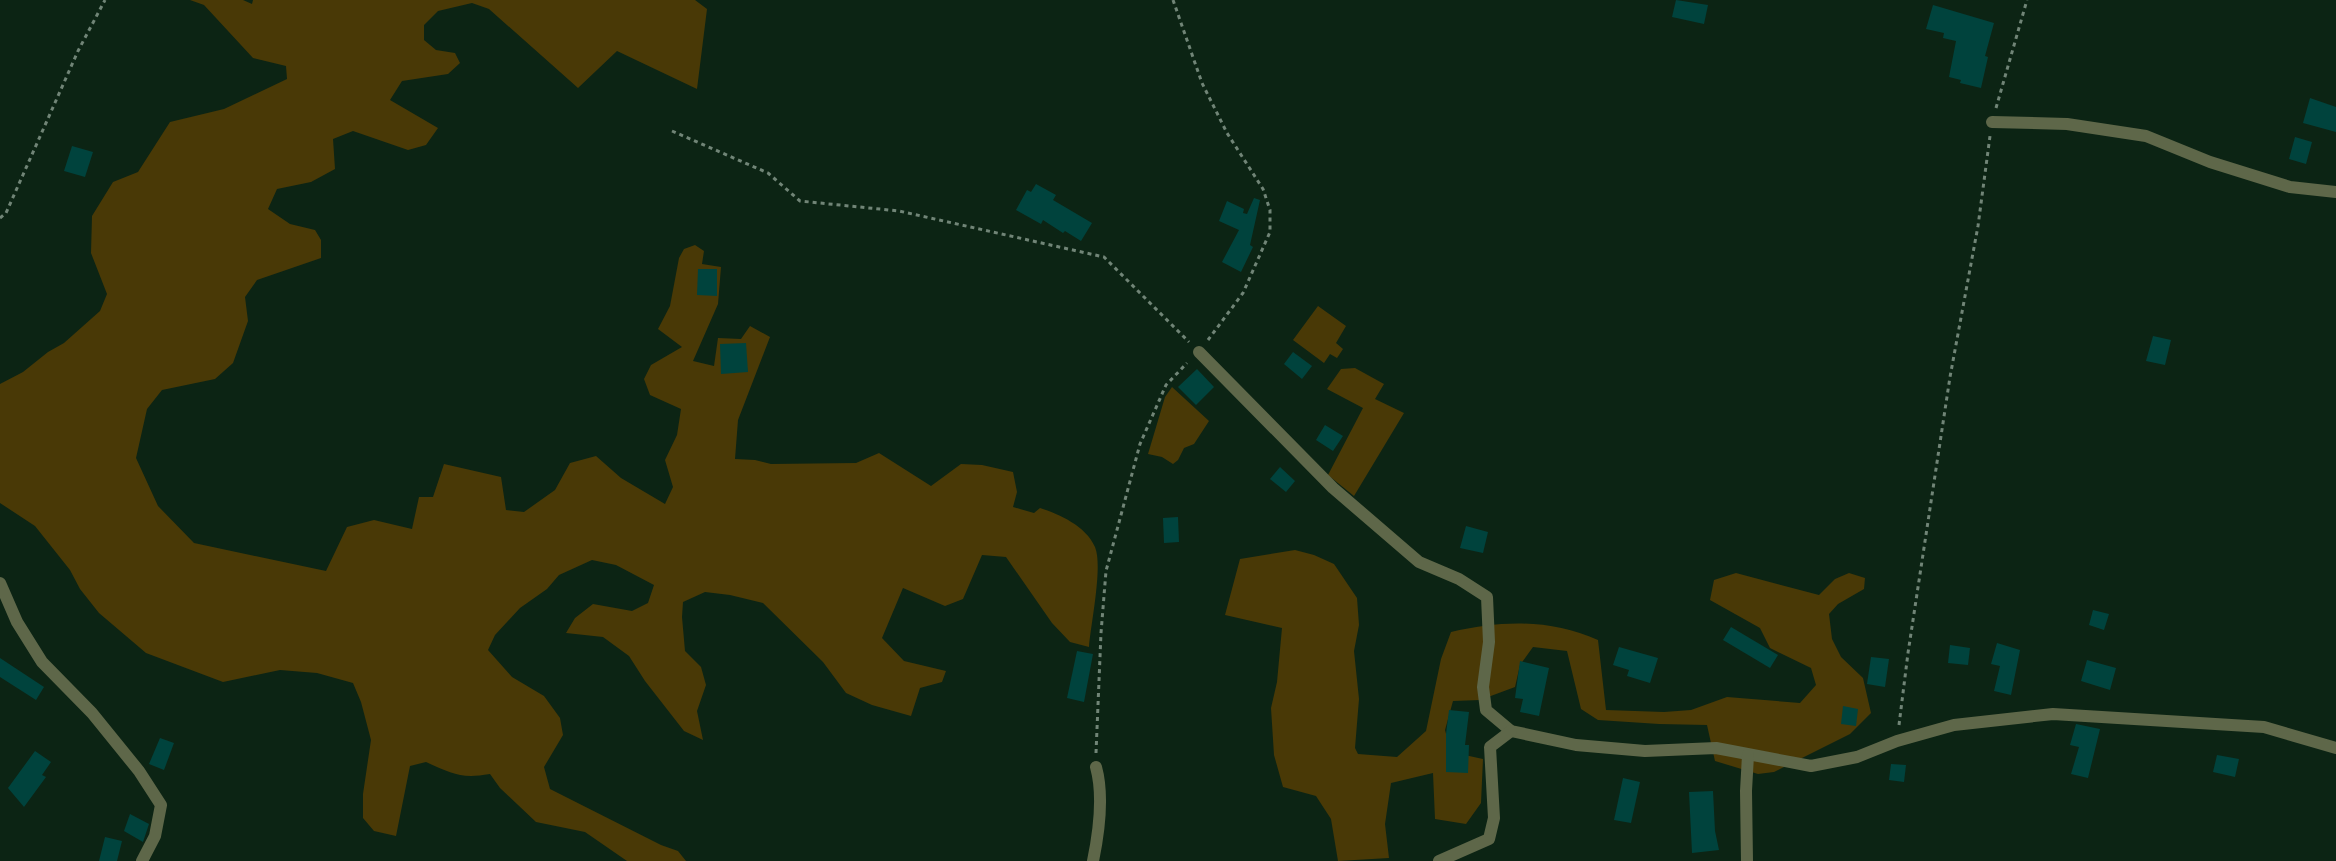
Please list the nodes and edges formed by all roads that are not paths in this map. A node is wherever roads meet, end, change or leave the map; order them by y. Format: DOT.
graph roads {
  1 [pos="1992,122"];
  2 [pos="2336,192"];
  3 [pos="1199,352"];
  4 [pos="0,583"];
  5 [pos="1511,731"];
  6 [pos="2336,748"];
  7 [pos="1748,754"];
  8 [pos="1096,767"];
  9 [pos="142,861"];
  10 [pos="1093,861"];
  11 [pos="1439,861"];
  12 [pos="1748,861"];
  1 -- 2 [label="street"];
  3 -- 5 [label="street"];
  4 -- 9 [label="street"];
  5 -- 7 [label="street"];
  5 -- 11 [label="street"];
  6 -- 7 [label="street"];
  7 -- 12 [label="street"];
  8 -- 10 [label="street"];
}
